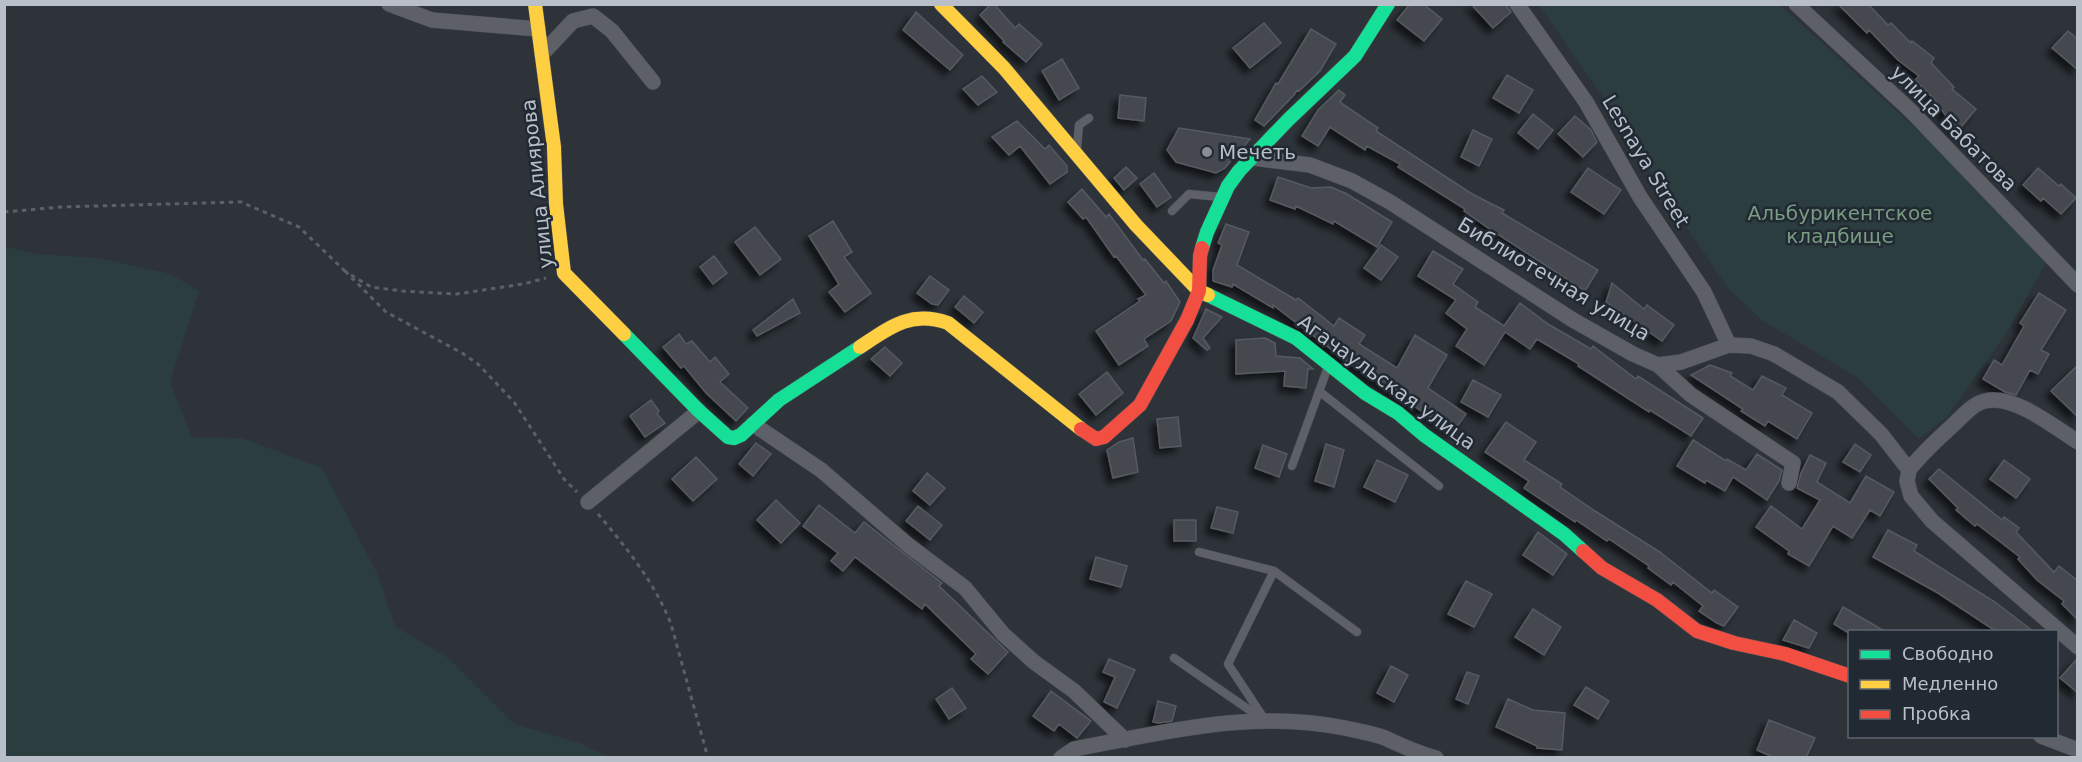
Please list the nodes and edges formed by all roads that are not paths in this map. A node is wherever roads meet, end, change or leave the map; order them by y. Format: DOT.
graph roads {
  1 [pos="389,4"];
  2 [pos="535,4"];
  3 [pos="940,4"];
  4 [pos="1388,4"];
  5 [pos="1517,4"];
  6 [pos="1796,4"];
  7 [pos="538,29"];
  8 [pos="542,54"];
  9 [pos="653,82"];
  10 [pos="1089,118"];
  11 [pos="1076,155"];
  12 [pos="1253,158"];
  13 [pos="1221,198"];
  14 [pos="1172,210"];
  15 [pos="2078,285"];
  16 [pos="1198,291"];
  17 [pos="1729,345"];
  18 [pos="1329,365"];
  19 [pos="1658,365"];
  20 [pos="1319,391"];
  21 [pos="699,411"];
  22 [pos="753,424"];
  23 [pos="2078,442"];
  24 [pos="1292,466"];
  25 [pos="1909,470"];
  26 [pos="1789,483"];
  27 [pos="1439,486"];
  28 [pos="588,502"];
  29 [pos="1199,552"];
  30 [pos="1274,571"];
  31 [pos="1357,632"];
  32 [pos="2078,647"];
  33 [pos="1174,658"];
  34 [pos="1848,675"];
  35 [pos="1265,720"];
  36 [pos="2046,738"];
  37 [pos="1125,740"];
  38 [pos="2078,750"];
  39 [pos="1414,755"];
  40 [pos="1061,758"];
  41 [pos="1436,758"];
  1 -- 7 [label="street"];
  2 -- 7 [label="street, улица Алиярова"];
  3 -- 11 [label="street, Агачаульская улица"];
  4 -- 12 [label="street"];
  5 -- 17 [label="street, Lesnaya Street"];
  6 -- 15 [label="street, улица Бабатова"];
  7 -- 8 [label="street, улица Алиярова"];
  8 -- 9 [label="street"];
  8 -- 21 [label="street, улица Алиярова"];
  10 -- 11 [label="lane"];
  11 -- 16 [label="street, Агачаульская улица"];
  12 -- 13 [label="street"];
  12 -- 19 [label="street, Библиотечная улица"];
  13 -- 14 [label="lane"];
  13 -- 16 [label="street"];
  16 -- 18 [label="street, Агачаульская улица"];
  16 -- 22 [label="street"];
  17 -- 19 [label="street, Библиотечная улица"];
  17 -- 25 [label="street, Библиотечная улица"];
  18 -- 20 [label="lane"];
  18 -- 34 [label="street, Агачаульская улица"];
  19 -- 26 [label="street"];
  20 -- 24 [label="lane"];
  20 -- 27 [label="lane"];
  21 -- 22 [label="street, улица Алиярова"];
  21 -- 28 [label="street"];
  22 -- 37 [label="street"];
  23 -- 25 [label="street"];
  25 -- 32 [label="street, Библиотечная улица"];
  29 -- 30 [label="lane"];
  30 -- 31 [label="lane"];
  30 -- 35 [label="lane"];
  33 -- 35 [label="lane"];
  35 -- 37 [label="street"];
  35 -- 39 [label="street"];
  36 -- 38 [label="street"];
  37 -- 40 [label="street"];
  39 -- 41 [label="street"];
}
